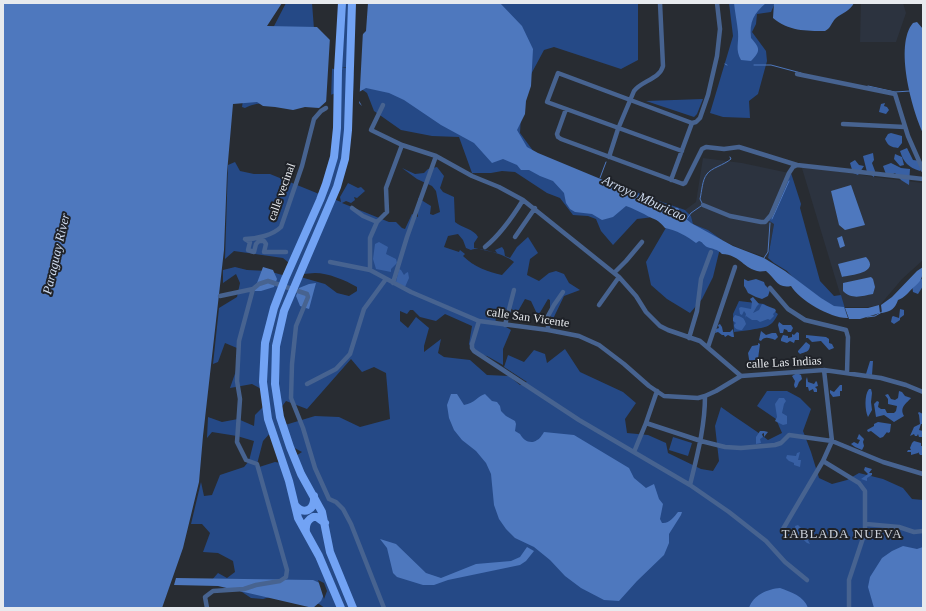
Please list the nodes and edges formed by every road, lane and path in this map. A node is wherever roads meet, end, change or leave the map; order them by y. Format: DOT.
graph roads {
  1 [pos="342,3"];
  2 [pos="352,3"];
  3 [pos="660,3"];
  4 [pos="717,3"];
  5 [pos="797,74"];
  6 [pos="630,100"];
  7 [pos="383,105"];
  8 [pos="326,108"];
  9 [pos="566,109"];
  10 [pos="692,123"];
  11 [pos="843,124"];
  12 [pos="904,127"];
  13 [pos="618,129"];
  14 [pos="402,145"];
  15 [pos="682,151"];
  16 [pos="436,156"];
  17 [pos="609,157"];
  18 [pos="799,165"];
  19 [pos="923,170"];
  20 [pos="923,179"];
  21 [pos="671,180"];
  22 [pos="523,200"];
  23 [pos="703,205"];
  24 [pos="352,208"];
  25 [pos="534,208"];
  26 [pos="376,222"];
  27 [pos="515,237"];
  28 [pos="642,242"];
  29 [pos="485,247"];
  30 [pos="286,252"];
  31 [pos="711,252"];
  32 [pos="330,262"];
  33 [pos="735,266"];
  34 [pos="370,270"];
  35 [pos="614,273"];
  36 [pos="619,277"];
  37 [pos="386,279"];
  38 [pos="393,283"];
  39 [pos="770,288"];
  40 [pos="252,289"];
  41 [pos="514,290"];
  42 [pos="563,292"];
  43 [pos="220,296"];
  44 [pos="599,305"];
  45 [pos="479,321"];
  46 [pos="506,325"];
  47 [pos="548,330"];
  48 [pos="689,338"];
  49 [pos="708,347"];
  50 [pos="824,370"];
  51 [pos="847,373"];
  52 [pos="741,376"];
  53 [pos="307,384"];
  54 [pos="657,391"];
  55 [pos="923,392"];
  56 [pos="705,396"];
  57 [pos="646,423"];
  58 [pos="701,441"];
  59 [pos="832,441"];
  60 [pos="634,452"];
  61 [pos="823,460"];
  62 [pos="923,474"];
  63 [pos="690,485"];
  64 [pos="314,496"];
  65 [pos="295,505"];
  66 [pos="325,523"];
  67 [pos="866,524"];
  68 [pos="783,529"];
  69 [pos="923,531"];
  70 [pos="306,532"];
  71 [pos="808,580"];
  72 [pos="207,608"];
  73 [pos="340,608"];
  74 [pos="353,608"];
  75 [pos="384,608"];
  76 [pos="849,608"];
  1 -- 65 [label="highway"];
  2 -- 64 [label="highway"];
  3 -- 6 [label="street"];
  4 -- 10 [label="street"];
  5 -- 12 [label="street"];
  6 -- 9 [label="street"];
  6 -- 10 [label="street"];
  6 -- 13 [label="street"];
  7 -- 14 [label="street, calle Las Indias"];
  8 -- 30 [label="street, calle vecinal"];
  9 -- 13 [label="street"];
  9 -- 17 [label="street"];
  10 -- 15 [label="street"];
  11 -- 12 [label="street"];
  12 -- 19 [label="street"];
  13 -- 15 [label="street"];
  13 -- 17 [label="street"];
  14 -- 16 [label="street, calle Las Indias"];
  14 -- 26 [label="street"];
  15 -- 21 [label="street"];
  16 -- 22 [label="street, calle Las Indias"];
  16 -- 38 [label="street"];
  17 -- 21 [label="street"];
  18 -- 20 [label="street"];
  18 -- 21 [label="street"];
  18 -- 23 [label="street"];
  22 -- 25 [label="street, calle Las Indias"];
  22 -- 29 [label="street"];
  24 -- 26 [label="street"];
  25 -- 27 [label="street"];
  25 -- 35 [label="street, calle Las Indias"];
  26 -- 34 [label="street"];
  28 -- 35 [label="street"];
  31 -- 48 [label="street"];
  32 -- 34 [label="street, calle San Vicente"];
  33 -- 49 [label="street"];
  34 -- 37 [label="street, calle San Vicente"];
  35 -- 36 [label="street, calle Las Indias"];
  36 -- 44 [label="street"];
  36 -- 48 [label="street, calle Las Indias"];
  37 -- 38 [label="street, calle San Vicente"];
  37 -- 53 [label="street"];
  38 -- 45 [label="street, calle San Vicente"];
  39 -- 51 [label="street"];
  40 -- 43 [label="street"];
  40 -- 72 [label="street"];
  40 -- 75 [label="street"];
  41 -- 46 [label="street"];
  42 -- 47 [label="street"];
  45 -- 46 [label="street, calle San Vicente"];
  45 -- 60 [label="street"];
  46 -- 47 [label="street, calle San Vicente"];
  47 -- 54 [label="street, calle San Vicente"];
  48 -- 49 [label="street, calle Las Indias"];
  49 -- 52 [label="street, calle Las Indias"];
  50 -- 51 [label="street, calle Las Indias"];
  50 -- 52 [label="street, calle Las Indias"];
  50 -- 59 [label="street"];
  51 -- 55 [label="street, calle Las Indias"];
  52 -- 56 [label="street, calle San Vicente"];
  54 -- 56 [label="street, calle San Vicente"];
  54 -- 57 [label="street"];
  56 -- 58 [label="street"];
  57 -- 58 [label="street"];
  57 -- 60 [label="street"];
  58 -- 59 [label="street"];
  58 -- 63 [label="street"];
  59 -- 61 [label="street"];
  59 -- 62 [label="street"];
  60 -- 63 [label="street"];
  61 -- 67 [label="street"];
  61 -- 68 [label="street"];
  63 -- 71 [label="street"];
  64 -- 65 [label="highway"];
  64 -- 66 [label="highway"];
  65 -- 70 [label="highway"];
  66 -- 70 [label="highway"];
  66 -- 74 [label="highway"];
  67 -- 69 [label="street"];
  67 -- 76 [label="street"];
  70 -- 73 [label="highway"];
}
